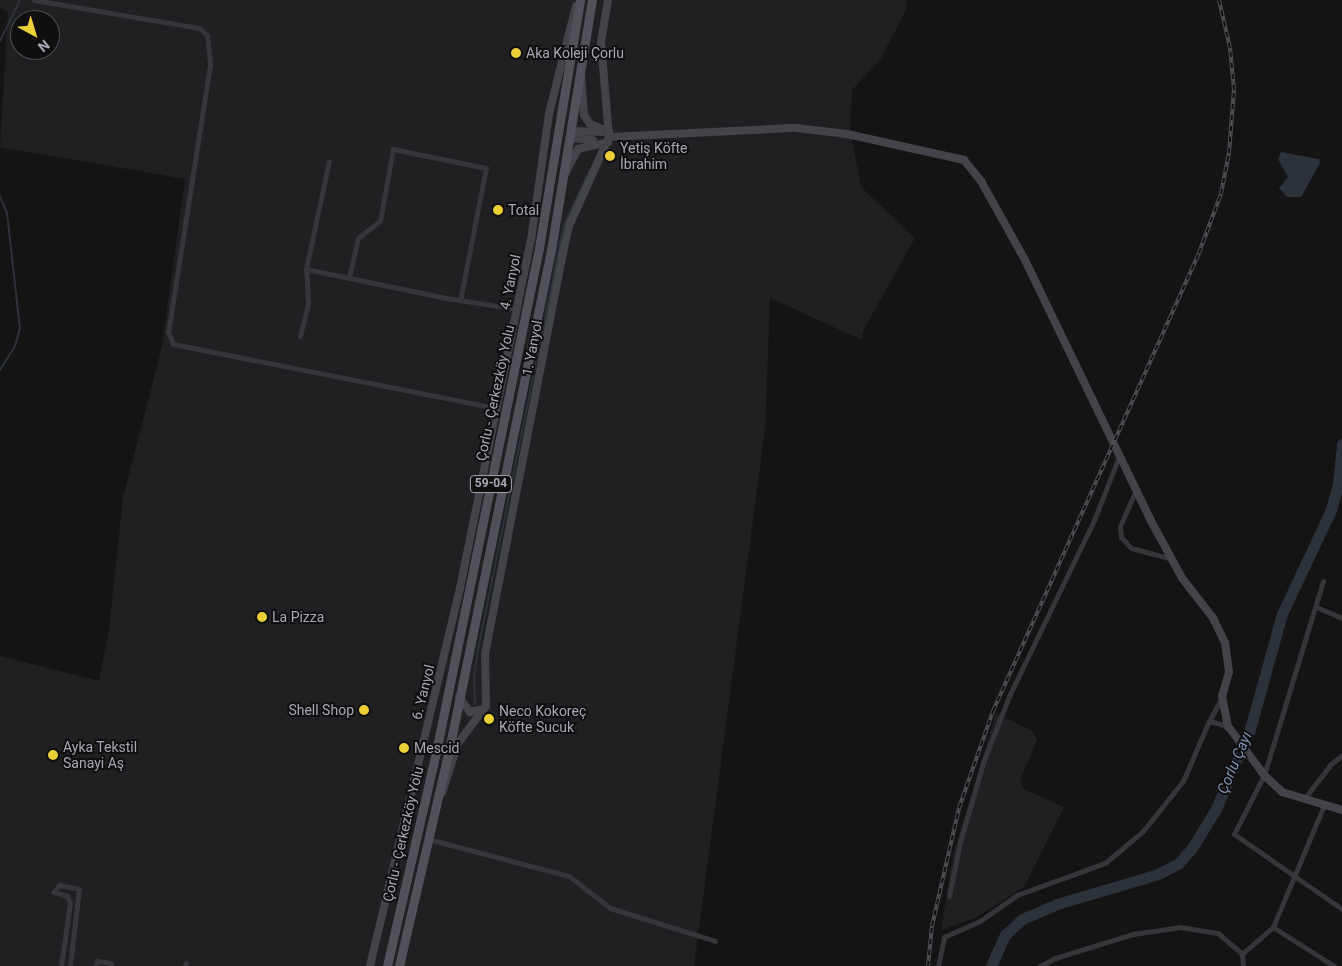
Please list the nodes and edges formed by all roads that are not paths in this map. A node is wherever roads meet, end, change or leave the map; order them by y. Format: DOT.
graph roads {
  1 [pos="34,0"];
  2 [pos="579,0"];
  3 [pos="592,0"];
  4 [pos="608,0"];
  5 [pos="581,69"];
  6 [pos="549,114"];
  7 [pos="561,131"];
  8 [pos="571,135"];
  9 [pos="608,137"];
  10 [pos="557,150"];
  11 [pos="329,161"];
  12 [pos="563,178"];
  13 [pos="542,180"];
  14 [pos="306,269"];
  15 [pos="349,277"];
  16 [pos="460,300"];
  17 [pos="517,309"];
  18 [pos="300,336"];
  19 [pos="496,408"];
  20 [pos="1120,454"];
  21 [pos="1136,489"];
  22 [pos="1172,558"];
  23 [pos="1323,581"];
  24 [pos="467,600"];
  25 [pos="1316,606"];
  26 [pos="1342,618"];
  27 [pos="444,658"];
  28 [pos="1222,696"];
  29 [pos="459,697"];
  30 [pos="486,706"];
  31 [pos="1209,721"];
  32 [pos="1228,726"];
  33 [pos="1342,755"];
  34 [pos="1264,775"];
  35 [pos="1304,799"];
  36 [pos="1324,805"];
  37 [pos="436,806"];
  38 [pos="1342,810"];
  39 [pos="428,839"];
  40 [pos="1294,874"];
  41 [pos="949,896"];
  42 [pos="1342,909"];
  43 [pos="1273,927"];
  44 [pos="715,941"];
  45 [pos="1242,954"];
  46 [pos="111,963"];
  47 [pos="61,966"];
  48 [pos="70,966"];
  49 [pos="96,966"];
  50 [pos="370,966"];
  51 [pos="387,966"];
  52 [pos="399,966"];
  53 [pos="938,966"];
  54 [pos="1040,966"];
  55 [pos="1243,966"];
  56 [pos="1334,966"];
  1 -- 19 [label="street"];
  2 -- 6 [label="main road, 4. Yanyol"];
  2 -- 7 [label="main road, Çorlu - Çerkezköy Yolu / 59-04"];
  3 -- 5 [label="main road, Çorlu - Çerkezköy Yolu / 59-04"];
  4 -- 9 [label="main road, 1. Yanyol"];
  5 -- 8 [label="main road, Çorlu - Çerkezköy Yolu / 59-04"];
  5 -- 9 [label="main road"];
  6 -- 7 [label="main road"];
  6 -- 13 [label="main road, 4. Yanyol"];
  7 -- 8 [label="main road"];
  7 -- 10 [label="main road, Çorlu - Çerkezköy Yolu / 59-04"];
  8 -- 9 [label="main road"];
  8 -- 12 [label="main road, Çorlu - Çerkezköy Yolu / 59-04"];
  9 -- 12 [label="main road"];
  9 -- 20 [label="main road"];
  9 -- 30 [label="main road, 1. Yanyol"];
  10 -- 13 [label="main road"];
  10 -- 24 [label="main road, Çorlu - Çerkezköy Yolu / 59-04"];
  11 -- 14 [label="street"];
  12 -- 29 [label="main road, Çorlu - Çerkezköy Yolu / 59-04"];
  13 -- 17 [label="main road, 4. Yanyol"];
  14 -- 15 [label="street"];
  14 -- 18 [label="street"];
  15 -- 16 [label="street"];
  15 -- 16 [label="street"];
  16 -- 17 [label="street"];
  17 -- 19 [label="main road, 4. Yanyol"];
  19 -- 27 [label="main road, 4. Yanyol"];
  20 -- 21 [label="main road"];
  20 -- 41 [label="street"];
  21 -- 22 [label="main road"];
  21 -- 22 [label="street"];
  22 -- 28 [label="main road"];
  23 -- 25 [label="street"];
  24 -- 27 [label="main road"];
  24 -- 51 [label="main road, Çorlu - Çerkezköy Yolu / 59-04"];
  25 -- 26 [label="street"];
  25 -- 34 [label="street"];
  27 -- 50 [label="main road, 6. Yanyol"];
  28 -- 31 [label="street"];
  28 -- 32 [label="main road"];
  29 -- 30 [label="main road"];
  29 -- 37 [label="main road, Çorlu - Çerkezköy Yolu / 59-04"];
  30 -- 37 [label="main road"];
  31 -- 32 [label="street"];
  31 -- 53 [label="street"];
  32 -- 34 [label="main road"];
  33 -- 35 [label="street"];
  34 -- 35 [label="main road"];
  34 -- 40 [label="street"];
  35 -- 36 [label="main road"];
  36 -- 38 [label="main road"];
  36 -- 40 [label="street"];
  37 -- 39 [label="main road, Çorlu - Çerkezköy Yolu / 59-04"];
  39 -- 44 [label="street"];
  39 -- 52 [label="main road, Çorlu - Çerkezköy Yolu / 59-04"];
  40 -- 42 [label="street"];
  40 -- 43 [label="street"];
  43 -- 45 [label="street"];
  43 -- 56 [label="street"];
  45 -- 54 [label="street"];
  45 -- 55 [label="street"];
  46 -- 49 [label="street"];
  47 -- 48 [label="street"];
}
